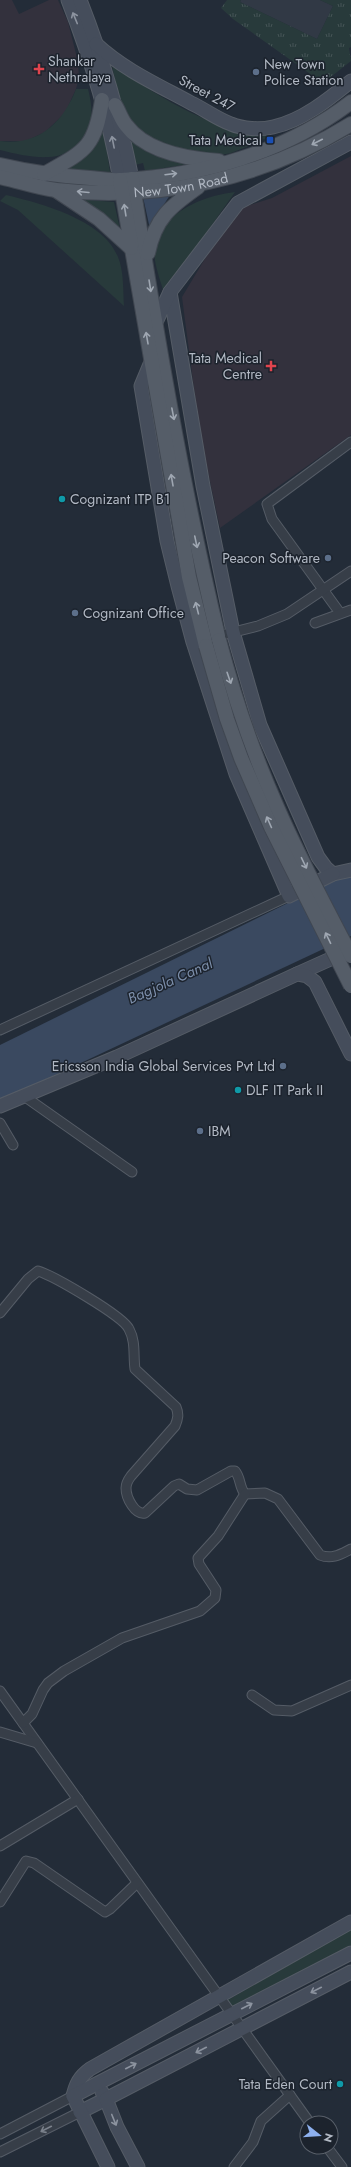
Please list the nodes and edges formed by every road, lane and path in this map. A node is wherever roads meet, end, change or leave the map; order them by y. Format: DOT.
graph roads {
  1 [pos="68,0"];
  2 [pos="80,0"];
  3 [pos="96,44"];
  4 [pos="351,81"];
  5 [pos="351,102"];
  6 [pos="109,103"];
  7 [pos="290,121"];
  8 [pos="351,124"];
  9 [pos="284,141"];
  10 [pos="351,142"];
  11 [pos="228,162"];
  12 [pos="0,165"];
  13 [pos="44,174"];
  14 [pos="0,177"];
  15 [pos="202,184"];
  16 [pos="127,186"];
  17 [pos="55,190"];
  18 [pos="131,248"];
  19 [pos="146,260"];
  20 [pos="170,292"];
  21 [pos="156,322"];
  22 [pos="151,362"];
  23 [pos="351,442"];
  24 [pos="351,571"];
  25 [pos="324,590"];
  26 [pos="351,610"];
  27 [pos="340,613"];
  28 [pos="315,623"];
  29 [pos="233,632"];
  30 [pos="214,641"];
  31 [pos="351,870"];
  32 [pos="333,874"];
  33 [pos="289,896"];
  34 [pos="351,949"];
  35 [pos="351,956"];
  36 [pos="297,974"];
  37 [pos="351,986"];
  38 [pos="0,1030"];
  39 [pos="351,1054"];
  40 [pos="24,1096"];
  41 [pos="0,1106"];
  42 [pos="0,1124"];
  43 [pos="13,1145"];
  44 [pos="132,1172"];
  45 [pos="0,1313"];
  46 [pos="245,1494"];
  47 [pos="351,1549"];
  48 [pos="351,1685"];
  49 [pos="0,1691"];
  50 [pos="252,1695"];
  51 [pos="23,1723"];
  52 [pos="0,1732"];
  53 [pos="37,1743"];
  54 [pos="78,1799"];
  55 [pos="0,1846"];
  56 [pos="137,1883"];
  57 [pos="0,1902"];
  58 [pos="351,1922"];
  59 [pos="351,1953"];
  60 [pos="351,1972"];
  61 [pos="219,1998"];
  62 [pos="231,2014"];
  63 [pos="242,2028"];
  64 [pos="97,2084"];
  65 [pos="290,2095"];
  66 [pos="72,2096"];
  67 [pos="106,2099"];
  68 [pos="80,2112"];
  69 [pos="304,2115"];
  70 [pos="0,2134"];
  71 [pos="0,2152"];
  72 [pos="333,2155"];
  73 [pos="108,2167"];
  74 [pos="138,2167"];
  75 [pos="234,2167"];
  76 [pos="342,2167"];
  6 -- 1 [label="street, one-way"];
  2 -- 3 [label="street"];
  3 -- 6 [label="street"];
  3 -- 7 [label="street, Street 247"];
  4 -- 7 [label="street, Street 247"];
  5 -- 9 [label="main road"];
  6 -- 11 [label="main road"];
  6 -- 13 [label="main road"];
  6 -- 16 [label="street"];
  7 -- 9 [label="street"];
  8 -- 15 [label="main road, New Town Road, one-way"];
  9 -- 11 [label="main road"];
  10 -- 20 [label="street"];
  16 -- 11 [label="main road, one-way"];
  12 -- 13 [label="main road"];
  13 -- 16 [label="main road"];
  14 -- 17 [label="main road, New Town Road"];
  15 -- 16 [label="main road, New Town Road"];
  15 -- 19 [label="main road"];
  16 -- 17 [label="main road, New Town Road, one-way"];
  18 -- 16 [label="main road, one-way"];
  16 -- 19 [label="main road"];
  17 -- 18 [label="main road"];
  22 -- 18 [label="main road, one-way"];
  19 -- 21 [label="main road, one-way"];
  20 -- 21 [label="street"];
  20 -- 29 [label="street"];
  21 -- 30 [label="main road, one-way"];
  30 -- 22 [label="main road, one-way"];
  22 -- 33 [label="street"];
  23 -- 25 [label="street"];
  24 -- 25 [label="street"];
  25 -- 27 [label="street"];
  25 -- 29 [label="street"];
  26 -- 27 [label="street"];
  27 -- 28 [label="street"];
  29 -- 30 [label="street"];
  29 -- 32 [label="street"];
  30 -- 35 [label="main road, one-way, bridge"];
  37 -- 30 [label="main road, one-way, bridge"];
  31 -- 32 [label="street"];
  32 -- 33 [label="street"];
  33 -- 38 [label="street"];
  34 -- 36 [label="street"];
  36 -- 39 [label="street"];
  36 -- 40 [label="street"];
  40 -- 41 [label="street"];
  40 -- 44 [label="street"];
  42 -- 43 [label="street"];
  45 -- 46 [label="street"];
  46 -- 47 [label="street"];
  46 -- 51 [label="street"];
  48 -- 50 [label="street"];
  49 -- 51 [label="street"];
  51 -- 53 [label="street"];
  52 -- 53 [label="street"];
  53 -- 54 [label="street"];
  54 -- 55 [label="street"];
  54 -- 56 [label="street"];
  56 -- 57 [label="street"];
  56 -- 61 [label="street"];
  58 -- 61 [label="street"];
  62 -- 59 [label="street, one-way"];
  60 -- 63 [label="street, one-way"];
  61 -- 62 [label="street"];
  61 -- 66 [label="street"];
  62 -- 63 [label="street"];
  64 -- 62 [label="street, one-way"];
  63 -- 65 [label="street"];
  63 -- 67 [label="street, one-way"];
  64 -- 66 [label="street"];
  64 -- 67 [label="street"];
  65 -- 69 [label="street"];
  65 -- 75 [label="street"];
  66 -- 68 [label="street"];
  66 -- 70 [label="street"];
  67 -- 68 [label="street"];
  67 -- 74 [label="street, one-way"];
  68 -- 71 [label="street, one-way"];
  68 -- 73 [label="street"];
  72 -- 76 [label="street"];
}
